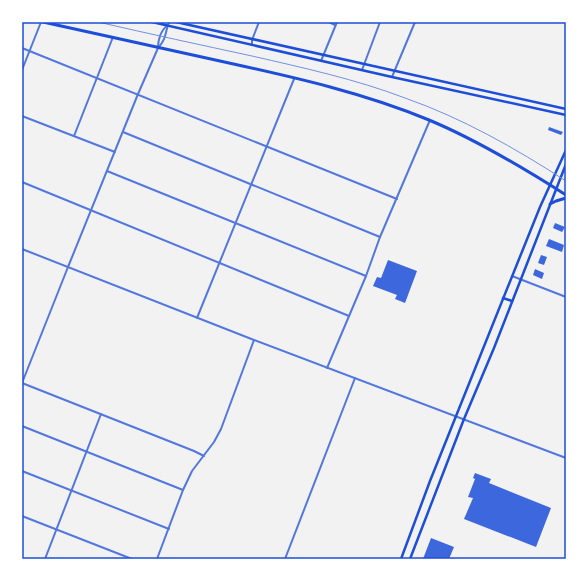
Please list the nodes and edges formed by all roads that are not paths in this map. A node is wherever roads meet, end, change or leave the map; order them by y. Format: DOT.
graph roads {
  1 [pos="42,22"];
  2 [pos="152,22"];
  3 [pos="169,22"];
  4 [pos="176,22"];
  5 [pos="260,22"];
  6 [pos="329,22"];
  7 [pos="380,22"];
  8 [pos="415,22"];
  9 [pos="336,23"];
  10 [pos="167,26"];
  11 [pos="212,30"];
  12 [pos="212,36"];
  13 [pos="113,38"];
  14 [pos="252,40"];
  15 [pos="252,45"];
  16 [pos="22,48"];
  17 [pos="158,48"];
  18 [pos="30,51"];
  19 [pos="324,55"];
  20 [pos="322,61"];
  21 [pos="364,64"];
  22 [pos="22,70"];
  23 [pos="362,70"];
  24 [pos="395,70"];
  25 [pos="408,73"];
  26 [pos="97,77"];
  27 [pos="392,77"];
  28 [pos="295,78"];
  29 [pos="406,80"];
  30 [pos="443,80"];
  31 [pos="441,87"];
  32 [pos="138,94"];
  33 [pos="500,94"];
  34 [pos="498,100"];
  35 [pos="543,104"];
  36 [pos="541,109"];
  37 [pos="566,109"];
  38 [pos="566,115"];
  39 [pos="22,116"];
  40 [pos="430,120"];
  41 [pos="123,132"];
  42 [pos="74,136"];
  43 [pos="267,146"];
  44 [pos="566,150"];
  45 [pos="115,152"];
  46 [pos="566,164"];
  47 [pos="108,171"];
  48 [pos="22,182"];
  49 [pos="252,184"];
  50 [pos="551,186"];
  51 [pos="556,189"];
  52 [pos="566,197"];
  53 [pos="396,199"];
  54 [pos="550,204"];
  55 [pos="91,210"];
  56 [pos="236,223"];
  57 [pos="380,237"];
  58 [pos="22,249"];
  59 [pos="220,263"];
  60 [pos="68,267"];
  61 [pos="366,276"];
  62 [pos="512,276"];
  63 [pos="520,279"];
  64 [pos="566,297"];
  65 [pos="503,298"];
  66 [pos="512,302"];
  67 [pos="349,316"];
  68 [pos="197,318"];
  69 [pos="254,340"];
  70 [pos="327,368"];
  71 [pos="355,378"];
  72 [pos="22,383"];
  73 [pos="101,414"];
  74 [pos="456,416"];
  75 [pos="464,419"];
  76 [pos="22,426"];
  77 [pos="86,451"];
  78 [pos="204,456"];
  79 [pos="566,458"];
  80 [pos="22,471"];
  81 [pos="71,490"];
  82 [pos="183,490"];
  83 [pos="22,516"];
  84 [pos="56,529"];
  85 [pos="169,529"];
  86 [pos="44,559"];
  87 [pos="132,559"];
  88 [pos="157,559"];
  89 [pos="285,559"];
  90 [pos="401,559"];
  91 [pos="410,559"];
  1 -- 13 [label="main road"];
  1 -- 18 [label="street"];
  2 -- 10 [label="main road"];
  3 -- 10 [label="street"];
  4 -- 11 [label="main road"];
  5 -- 14 [label="street"];
  6 -- 9 [label="street"];
  7 -- 21 [label="street"];
  8 -- 24 [label="street"];
  9 -- 19 [label="street"];
  10 -- 12 [label="main road"];
  10 -- 17 [label="street"];
  10 -- 17 [label="street"];
  11 -- 12 [label="main road"];
  11 -- 14 [label="main road"];
  12 -- 15 [label="main road"];
  13 -- 17 [label="main road"];
  13 -- 26 [label="street"];
  14 -- 15 [label="street"];
  14 -- 19 [label="main road"];
  15 -- 20 [label="main road"];
  16 -- 18 [label="street"];
  17 -- 28 [label="main road"];
  17 -- 32 [label="street"];
  18 -- 22 [label="street"];
  18 -- 26 [label="street"];
  19 -- 20 [label="street"];
  19 -- 21 [label="main road"];
  20 -- 23 [label="main road"];
  21 -- 23 [label="street"];
  21 -- 24 [label="main road"];
  23 -- 27 [label="main road"];
  24 -- 25 [label="main road"];
  24 -- 27 [label="street"];
  25 -- 29 [label="main road"];
  25 -- 30 [label="main road"];
  26 -- 32 [label="street"];
  26 -- 42 [label="street"];
  27 -- 29 [label="main road"];
  28 -- 40 [label="main road"];
  28 -- 43 [label="street"];
  29 -- 31 [label="main road"];
  30 -- 31 [label="main road"];
  30 -- 33 [label="main road"];
  31 -- 34 [label="main road"];
  32 -- 41 [label="street"];
  32 -- 43 [label="street"];
  33 -- 34 [label="main road"];
  33 -- 35 [label="main road"];
  34 -- 36 [label="main road"];
  35 -- 36 [label="main road"];
  35 -- 37 [label="main road"];
  36 -- 38 [label="main road"];
  39 -- 42 [label="street"];
  40 -- 50 [label="main road"];
  40 -- 53 [label="street"];
  41 -- 45 [label="street"];
  41 -- 49 [label="street"];
  42 -- 45 [label="street"];
  43 -- 49 [label="street"];
  43 -- 53 [label="street"];
  44 -- 50 [label="main road"];
  45 -- 47 [label="street"];
  46 -- 51 [label="main road"];
  47 -- 55 [label="street"];
  47 -- 56 [label="street"];
  48 -- 55 [label="street"];
  49 -- 56 [label="street"];
  49 -- 57 [label="street"];
  50 -- 51 [label="main road"];
  50 -- 62 [label="main road"];
  51 -- 52 [label="main road"];
  51 -- 54 [label="main road"];
  52 -- 54 [label="main road"];
  53 -- 57 [label="street"];
  54 -- 63 [label="main road"];
  55 -- 59 [label="street"];
  55 -- 60 [label="street"];
  56 -- 59 [label="street"];
  56 -- 61 [label="street"];
  57 -- 61 [label="street"];
  58 -- 60 [label="street"];
  59 -- 67 [label="street"];
  59 -- 68 [label="street"];
  60 -- 68 [label="street"];
  60 -- 72 [label="street"];
  61 -- 67 [label="street"];
  62 -- 63 [label="street"];
  62 -- 65 [label="main road"];
  63 -- 64 [label="street"];
  63 -- 66 [label="main road"];
  65 -- 66 [label="main road"];
  65 -- 74 [label="main road"];
  66 -- 75 [label="main road"];
  67 -- 70 [label="street"];
  68 -- 69 [label="street"];
  69 -- 70 [label="street"];
  69 -- 78 [label="street"];
  70 -- 71 [label="street"];
  71 -- 74 [label="street"];
  71 -- 89 [label="street"];
  72 -- 73 [label="street"];
  73 -- 77 [label="street"];
  73 -- 78 [label="street"];
  74 -- 75 [label="street"];
  74 -- 90 [label="main road"];
  75 -- 79 [label="street"];
  75 -- 91 [label="main road"];
  76 -- 77 [label="street"];
  77 -- 81 [label="street"];
  77 -- 82 [label="street"];
  78 -- 82 [label="street"];
  80 -- 81 [label="street"];
  81 -- 84 [label="street"];
  81 -- 85 [label="street"];
  82 -- 85 [label="street"];
  83 -- 84 [label="street"];
  84 -- 86 [label="street"];
  84 -- 87 [label="street"];
  85 -- 88 [label="street"];
}
